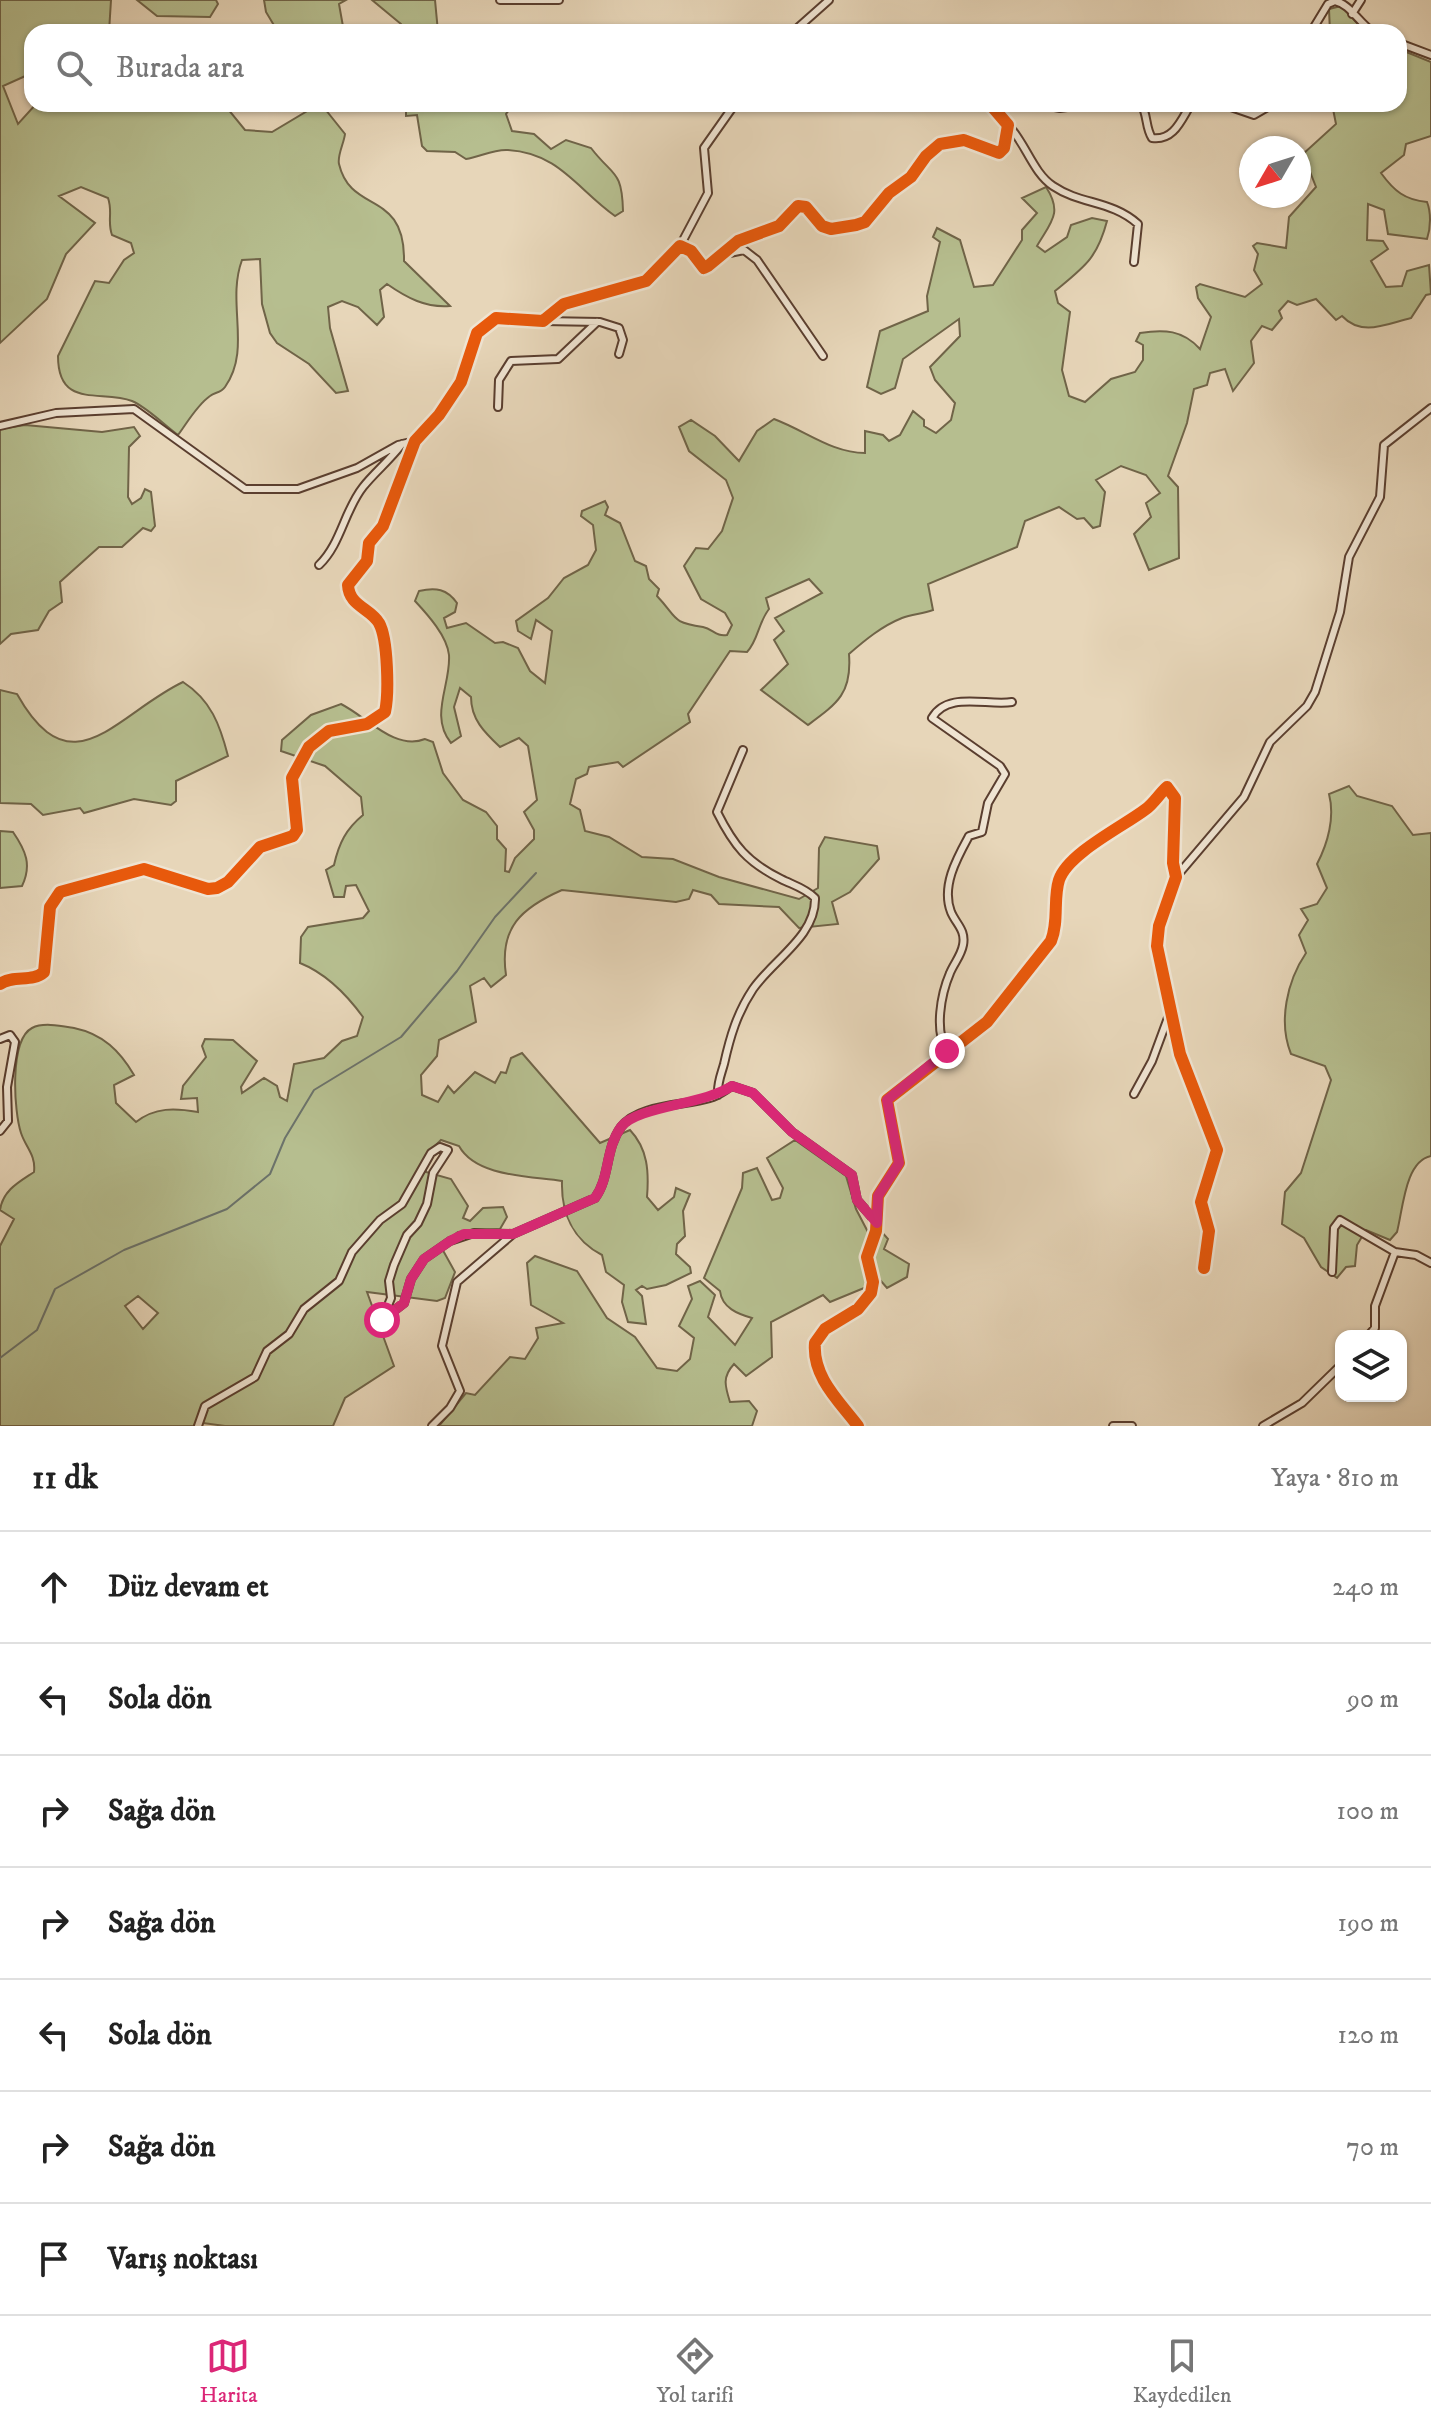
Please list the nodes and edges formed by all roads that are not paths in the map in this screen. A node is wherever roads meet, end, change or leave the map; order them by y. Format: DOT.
graph roads {
  1 [pos="500,0"];
  2 [pos="559,0"];
  3 [pos="829,0"];
  4 [pos="1361,0"];
  5 [pos="1352,14"];
  6 [pos="802,24"];
  7 [pos="1316,24"];
  8 [pos="1364,24"];
  9 [pos="1407,46"];
  10 [pos="1431,55"];
  11 [pos="729,112"];
  12 [pos="997,112"];
  13 [pos="1145,112"];
  14 [pos="1186,112"];
  15 [pos="1240,112"];
  16 [pos="1259,112"];
  17 [pos="1008,125"];
  18 [pos="680,246"];
  19 [pos="722,255"];
  20 [pos="1134,262"];
  21 [pos="543,321"];
  22 [pos="597,322"];
  23 [pos="619,354"];
  24 [pos="823,356"];
  25 [pos="498,407"];
  26 [pos="1431,408"];
  27 [pos="0,426"];
  28 [pos="415,441"];
  29 [pos="402,444"];
  30 [pos="319,565"];
  31 [pos="1012,702"];
  32 [pos="743,750"];
  33 [pos="1176,877"];
  34 [pos="0,984"];
  35 [pos="1172,1008"];
  36 [pos="0,1039"];
  37 [pos="947,1051"];
  38 [pos="1134,1094"];
  39 [pos="718,1095"];
  40 [pos="0,1131"];
  41 [pos="877,1223"];
  42 [pos="513,1234"];
  43 [pos="1395,1252"];
  44 [pos="1431,1263"];
  45 [pos="1204,1268"];
  46 [pos="1332,1272"];
  47 [pos="1373,1330"];
  48 [pos="1335,1371"];
  49 [pos="198,1426"];
  50 [pos="432,1426"];
  51 [pos="858,1426"];
  52 [pos="1113,1426"];
  53 [pos="1132,1426"];
  54 [pos="1263,1426"];
  1 -- 2 [label="street"];
  3 -- 6 [label="street"];
  4 -- 5 [label="street"];
  5 -- 7 [label="street"];
  5 -- 8 [label="street"];
  9 -- 10 [label="street"];
  11 -- 18 [label="street"];
  12 -- 17 [label="street"];
  13 -- 14 [label="street"];
  15 -- 16 [label="street"];
  17 -- 19 [label="street"];
  17 -- 20 [label="street"];
  18 -- 19 [label="street"];
  18 -- 21 [label="street"];
  19 -- 24 [label="street"];
  21 -- 22 [label="street"];
  21 -- 28 [label="street"];
  22 -- 23 [label="street"];
  22 -- 25 [label="street"];
  26 -- 33 [label="street"];
  27 -- 29 [label="street"];
  28 -- 29 [label="street"];
  28 -- 34 [label="street"];
  29 -- 30 [label="street"];
  31 -- 37 [label="street"];
  32 -- 39 [label="street"];
  33 -- 35 [label="street"];
  33 -- 37 [label="street"];
  35 -- 38 [label="street"];
  35 -- 45 [label="street"];
  36 -- 40 [label="street"];
  37 -- 41 [label="street"];
  39 -- 41 [label="street"];
  39 -- 42 [label="street"];
  41 -- 51 [label="street"];
  42 -- 49 [label="street"];
  42 -- 50 [label="street"];
  43 -- 44 [label="street"];
  43 -- 46 [label="street"];
  43 -- 47 [label="street"];
  48 -- 54 [label="street"];
  52 -- 53 [label="street"];
}
